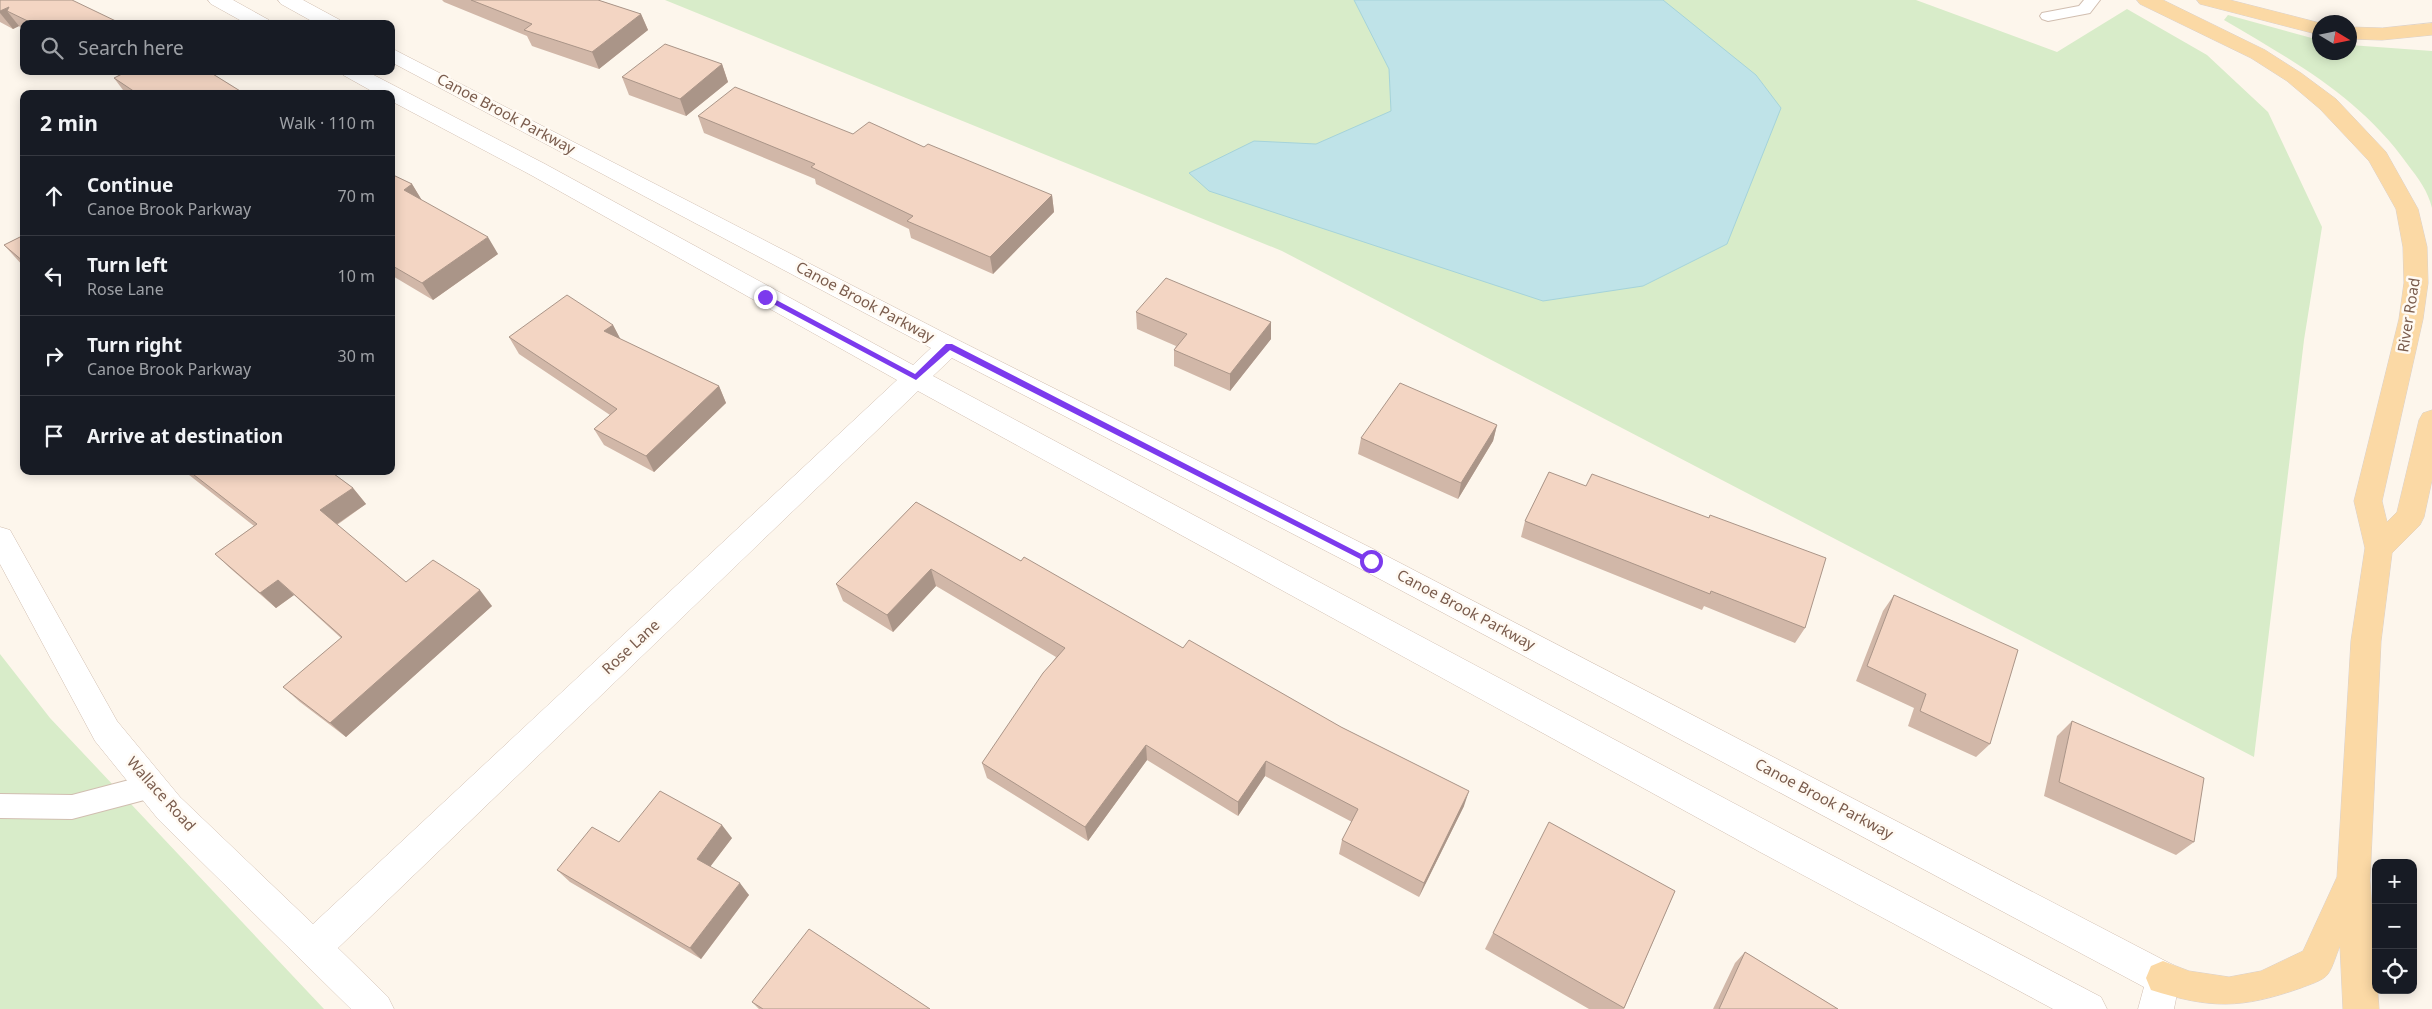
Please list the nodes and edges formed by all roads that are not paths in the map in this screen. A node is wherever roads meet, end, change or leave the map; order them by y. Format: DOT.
graph roads {
  1 [pos="218,0"];
  2 [pos="288,0"];
  3 [pos="2092,0"];
  4 [pos="2147,0"];
  5 [pos="2207,0"];
  6 [pos="2048,16"];
  7 [pos="255,20"];
  8 [pos="326,20"];
  9 [pos="2312,27"];
  10 [pos="2432,29"];
  11 [pos="2357,33"];
  12 [pos="395,56"];
  13 [pos="358,75"];
  14 [pos="386,90"];
  15 [pos="395,95"];
  16 [pos="949,346"];
  17 [pos="916,377"];
  18 [pos="2432,420"];
  19 [pos="0,538"];
  20 [pos="2379,548"];
  21 [pos="152,786"];
  22 [pos="0,806"];
  23 [pos="2353,880"];
  24 [pos="313,948"];
  25 [pos="2160,994"];
  26 [pos="376,1009"];
  27 [pos="2088,1009"];
  28 [pos="2361,1009"];
  1 -- 7 [label="street"];
  2 -- 8 [label="street"];
  3 -- 6 [label="lane"];
  4 -- 20 [label="main road, River Road"];
  5 -- 9 [label="main road"];
  10 -- 11 [label="main road"];
  12 -- 16 [label="street, Canoe Brook Parkway"];
  13 -- 14 [label="street"];
  15 -- 17 [label="street"];
  16 -- 17 [label="street, Rose Lane"];
  16 -- 25 [label="street, Canoe Brook Parkway"];
  17 -- 24 [label="street, Rose Lane"];
  17 -- 27 [label="street"];
  18 -- 20 [label="main road"];
  19 -- 21 [label="street, Wallace Road"];
  20 -- 23 [label="main road"];
  21 -- 22 [label="lane"];
  21 -- 24 [label="street, Wallace Road"];
  23 -- 25 [label="main road"];
  23 -- 28 [label="main road"];
  24 -- 26 [label="street, Wallace Road"];
}
